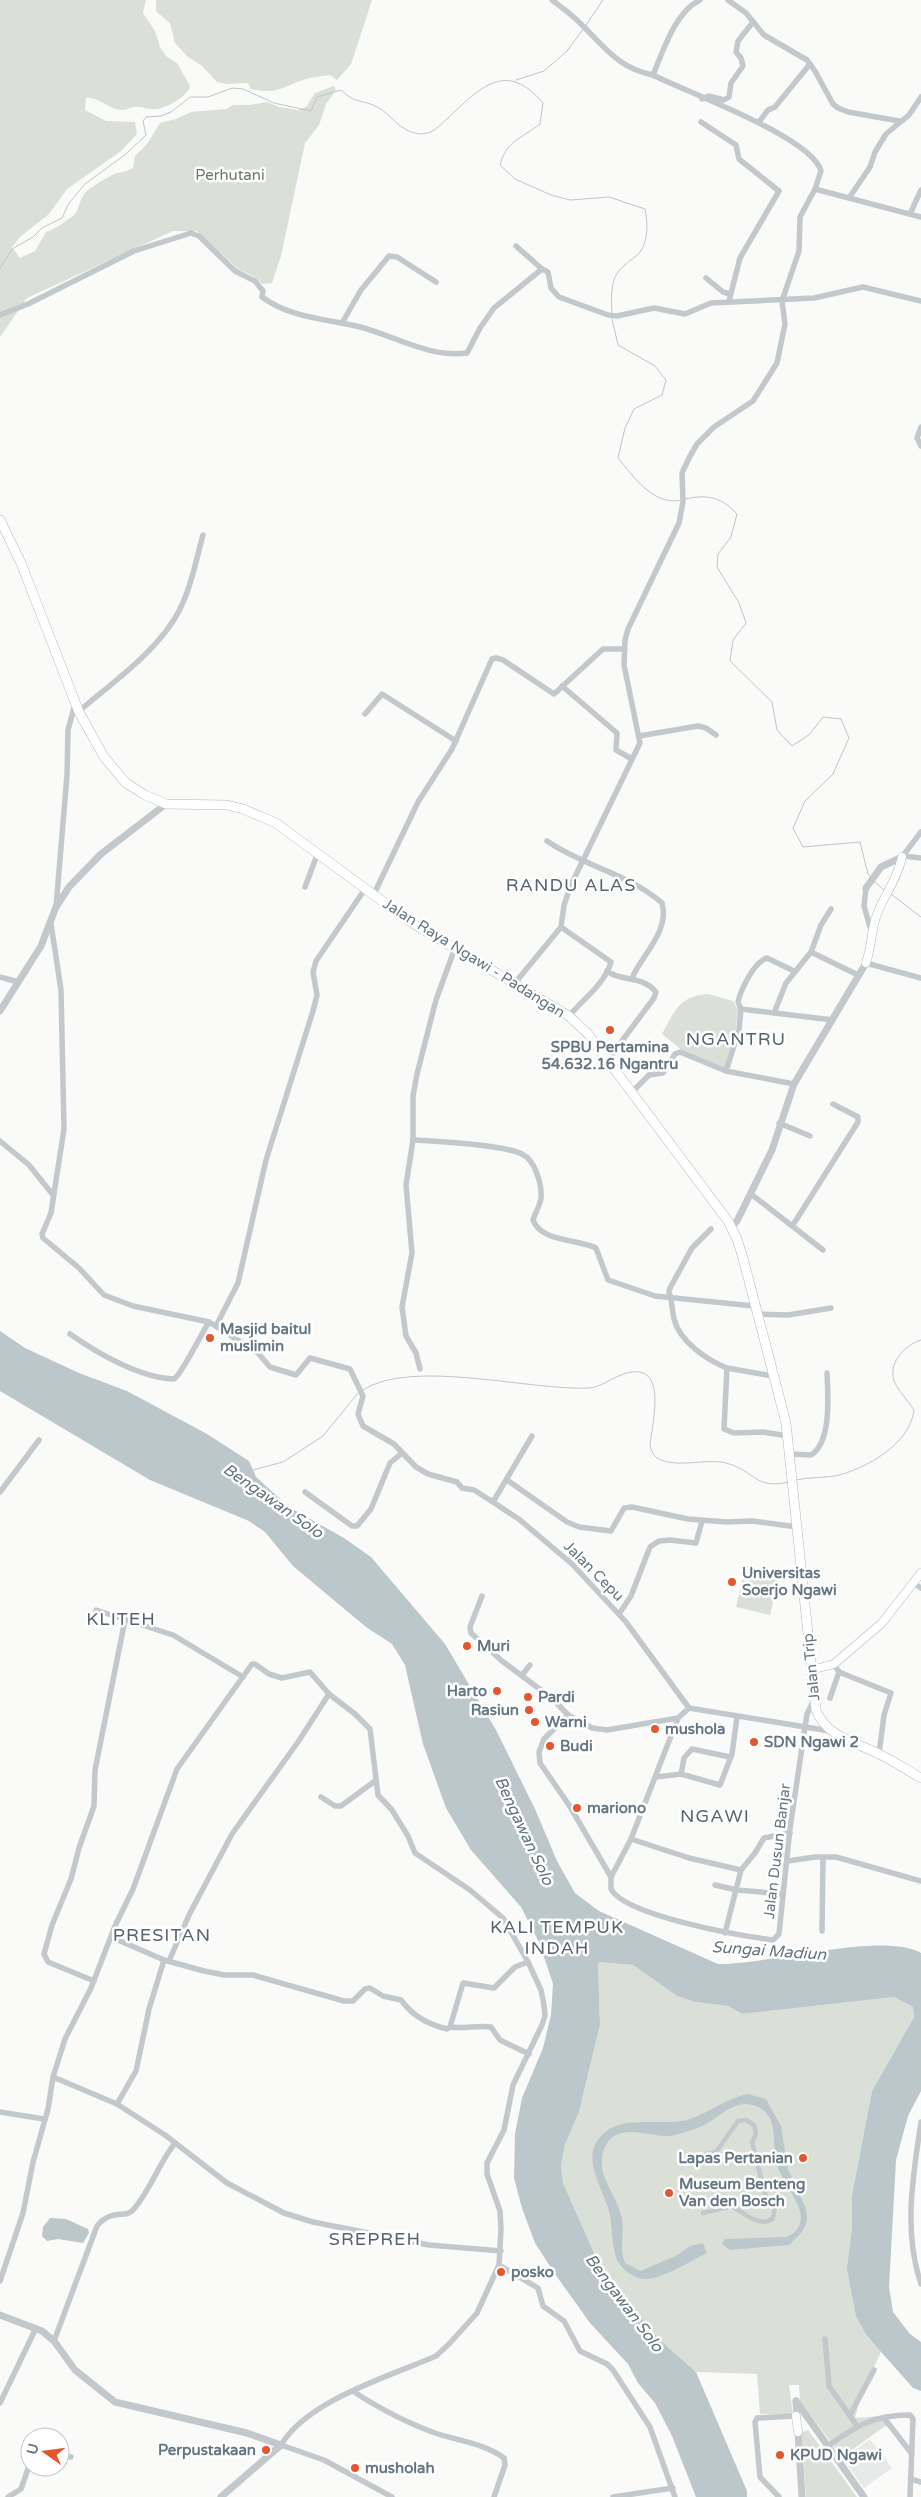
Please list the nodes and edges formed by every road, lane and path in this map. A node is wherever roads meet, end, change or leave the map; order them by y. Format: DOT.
graph roads {
  1 [pos="552,0"];
  2 [pos="700,0"];
  3 [pos="728,0"];
  4 [pos="753,22"];
  5 [pos="810,64"];
  6 [pos="653,75"];
  7 [pos="921,97"];
  8 [pos="702,99"];
  9 [pos="900,121"];
  10 [pos="701,122"];
  11 [pos="759,122"];
  12 [pos="815,189"];
  13 [pos="921,190"];
  14 [pos="849,198"];
  15 [pos="910,214"];
  16 [pos="921,218"];
  17 [pos="516,246"];
  18 [pos="542,269"];
  19 [pos="706,278"];
  20 [pos="436,282"];
  21 [pos="729,298"];
  22 [pos="782,301"];
  23 [pos="921,301"];
  24 [pos="0,315"];
  25 [pos="342,323"];
  26 [pos="921,427"];
  27 [pos="921,446"];
  28 [pos="0,520"];
  29 [pos="203,535"];
  30 [pos="624,649"];
  31 [pos="562,686"];
  32 [pos="77,707"];
  33 [pos="365,714"];
  34 [pos="716,735"];
  35 [pos="639,736"];
  36 [pos="456,741"];
  37 [pos="632,758"];
  38 [pos="166,804"];
  39 [pos="921,832"];
  40 [pos="546,841"];
  41 [pos="317,855"];
  42 [pos="902,856"];
  43 [pos="921,858"];
  44 [pos="583,862"];
  45 [pos="305,887"];
  46 [pos="866,888"];
  47 [pos="365,889"];
  48 [pos="373,896"];
  49 [pos="56,908"];
  50 [pos="831,909"];
  51 [pos="51,924"];
  52 [pos="561,927"];
  53 [pos="872,935"];
  54 [pos="455,948"];
  55 [pos="811,952"];
  56 [pos="866,963"];
  57 [pos="607,971"];
  58 [pos="794,971"];
  59 [pos="858,975"];
  60 [pos="0,977"];
  61 [pos="632,978"];
  62 [pos="921,978"];
  63 [pos="18,982"];
  64 [pos="515,983"];
  65 [pos="741,1009"];
  66 [pos="0,1011"];
  67 [pos="774,1013"];
  68 [pos="569,1016"];
  69 [pos="833,1020"];
  70 [pos="607,1061"];
  71 [pos="726,1071"];
  72 [pos="794,1084"];
  73 [pos="632,1093"];
  74 [pos="833,1104"];
  75 [pos="779,1123"];
  76 [pos="810,1136"];
  77 [pos="413,1140"];
  78 [pos="0,1141"];
  79 [pos="751,1194"];
  80 [pos="53,1195"];
  81 [pos="793,1225"];
  82 [pos="732,1226"];
  83 [pos="711,1229"];
  84 [pos="822,1250"];
  85 [pos="671,1298"];
  86 [pos="831,1308"];
  87 [pos="756,1310"];
  88 [pos="209,1322"];
  89 [pos="216,1326"];
  90 [pos="70,1334"];
  91 [pos="728,1368"];
  92 [pos="420,1369"];
  93 [pos="827,1373"];
  94 [pos="773,1376"];
  95 [pos="532,1436"];
  96 [pos="788,1436"];
  97 [pos="39,1440"];
  98 [pos="402,1453"];
  99 [pos="790,1454"];
  100 [pos="507,1480"];
  101 [pos="0,1492"];
  102 [pos="306,1492"];
  103 [pos="794,1495"];
  104 [pos="494,1502"];
  105 [pos="702,1521"];
  106 [pos="797,1528"];
  107 [pos="921,1573"];
  108 [pos="913,1583"];
  109 [pos="921,1588"];
  110 [pos="482,1596"];
  111 [pos="96,1610"];
  112 [pos="619,1614"];
  113 [pos="125,1620"];
  114 [pos="530,1664"];
  115 [pos="834,1664"];
  116 [pos="811,1670"];
  117 [pos="839,1672"];
  118 [pos="522,1675"];
  119 [pos="243,1677"];
  120 [pos="329,1694"];
  121 [pos="830,1698"];
  122 [pos="814,1700"];
  123 [pos="689,1708"];
  124 [pos="568,1715"];
  125 [pos="737,1717"];
  126 [pos="678,1718"];
  127 [pos="805,1728"];
  128 [pos="830,1731"];
  129 [pos="878,1754"];
  130 [pos="730,1758"];
  131 [pos="681,1774"];
  132 [pos="656,1777"];
  133 [pos="921,1778"];
  134 [pos="375,1781"];
  135 [pos="321,1797"];
  136 [pos="790,1833"];
  137 [pos="631,1839"];
  138 [pos="823,1857"];
  139 [pos="788,1860"];
  140 [pos="741,1870"];
  141 [pos="611,1878"];
  142 [pos="921,1881"];
  143 [pos="715,1885"];
  144 [pos="737,1890"];
  145 [pos="783,1894"];
  146 [pos="822,1931"];
  147 [pos="725,1933"];
  148 [pos="111,1937"];
  149 [pos="166,1960"];
  150 [pos="528,1962"];
  151 [pos="94,1982"];
  152 [pos="450,2026"];
  153 [pos="529,2054"];
  154 [pos="53,2077"];
  155 [pos="117,2104"];
  156 [pos="0,2112"];
  157 [pos="44,2119"];
  158 [pos="921,2122"];
  159 [pos="175,2142"];
  160 [pos="689,2159"];
  161 [pos="913,2174"];
  162 [pos="921,2175"];
  163 [pos="703,2213"];
  164 [pos="500,2251"];
  165 [pos="499,2266"];
  166 [pos="0,2281"];
  167 [pos="921,2284"];
  168 [pos="0,2315"];
  169 [pos="36,2328"];
  170 [pos="825,2339"];
  171 [pos="54,2341"];
  172 [pos="874,2370"];
  173 [pos="354,2392"];
  174 [pos="0,2403"];
  175 [pos="850,2415"];
  176 [pos="796,2416"];
  177 [pos="884,2418"];
  178 [pos="857,2426"];
  179 [pos="814,2428"];
  180 [pos="798,2432"];
  181 [pos="281,2445"];
  182 [pos="828,2446"];
  183 [pos="912,2454"];
  184 [pos="24,2477"];
  185 [pos="911,2479"];
  186 [pos="921,2482"];
  187 [pos="673,2488"];
  188 [pos="861,2496"];
  189 [pos="8,2497"];
  190 [pos="221,2497"];
  191 [pos="392,2497"];
  192 [pos="494,2497"];
  193 [pos="613,2497"];
  194 [pos="675,2497"];
  195 [pos="778,2497"];
  196 [pos="802,2497"];
  197 [pos="910,2497"];
  1 -- 6 [label="street"];
  2 -- 6 [label="street"];
  3 -- 4 [label="street"];
  4 -- 5 [label="street"];
  4 -- 8 [label="street"];
  5 -- 9 [label="street"];
  5 -- 11 [label="street"];
  6 -- 8 [label="street"];
  7 -- 9 [label="street"];
  8 -- 11 [label="street"];
  9 -- 14 [label="street"];
  10 -- 21 [label="street"];
  11 -- 12 [label="street"];
  12 -- 14 [label="street"];
  12 -- 22 [label="street"];
  13 -- 15 [label="street"];
  14 -- 15 [label="street"];
  15 -- 16 [label="street"];
  17 -- 18 [label="street"];
  18 -- 21 [label="street"];
  18 -- 25 [label="street"];
  19 -- 21 [label="street"];
  20 -- 25 [label="street"];
  21 -- 22 [label="street"];
  22 -- 23 [label="street"];
  22 -- 30 [label="street"];
  24 -- 25 [label="street"];
  26 -- 27 [label="street"];
  28 -- 32 [label="highway, Jalan Raya Ngawi - Padangan"];
  29 -- 32 [label="street"];
  30 -- 31 [label="street"];
  30 -- 35 [label="street"];
  31 -- 36 [label="street"];
  31 -- 37 [label="street"];
  32 -- 38 [label="highway, Jalan Raya Ngawi - Padangan"];
  32 -- 49 [label="street"];
  33 -- 36 [label="street"];
  34 -- 35 [label="street"];
  35 -- 37 [label="street"];
  36 -- 48 [label="street"];
  37 -- 44 [label="street"];
  38 -- 41 [label="highway, Jalan Raya Ngawi - Padangan"];
  38 -- 49 [label="street"];
  39 -- 42 [label="street"];
  40 -- 44 [label="street"];
  41 -- 45 [label="street"];
  41 -- 47 [label="highway, Jalan Raya Ngawi - Padangan"];
  42 -- 43 [label="street"];
  42 -- 46 [label="street"];
  42 -- 53 [label="main road"];
  44 -- 52 [label="street"];
  44 -- 61 [label="street"];
  46 -- 53 [label="street"];
  47 -- 48 [label="highway, Jalan Raya Ngawi - Padangan"];
  47 -- 89 [label="street"];
  48 -- 54 [label="highway, Jalan Raya Ngawi - Padangan"];
  49 -- 51 [label="street"];
  50 -- 55 [label="street"];
  51 -- 63 [label="street"];
  51 -- 80 [label="street"];
  52 -- 57 [label="street"];
  52 -- 64 [label="street"];
  53 -- 56 [label="main road"];
  54 -- 64 [label="highway, Jalan Raya Ngawi - Padangan"];
  54 -- 77 [label="street"];
  55 -- 58 [label="street"];
  55 -- 59 [label="street"];
  56 -- 59 [label="street"];
  56 -- 62 [label="street"];
  57 -- 61 [label="street"];
  57 -- 68 [label="street"];
  58 -- 65 [label="street"];
  58 -- 67 [label="street"];
  59 -- 69 [label="street"];
  60 -- 63 [label="street"];
  61 -- 70 [label="street"];
  63 -- 66 [label="street"];
  64 -- 68 [label="highway, Jalan Raya Ngawi - Padangan"];
  65 -- 67 [label="street"];
  65 -- 71 [label="street"];
  67 -- 69 [label="street"];
  68 -- 70 [label="highway, Jalan Raya Ngawi - Padangan"];
  69 -- 72 [label="street"];
  70 -- 73 [label="highway, Jalan Raya Ngawi - Padangan"];
  71 -- 72 [label="street"];
  71 -- 73 [label="street"];
  72 -- 75 [label="street"];
  73 -- 82 [label="highway, Jalan Raya Ngawi - Padangan"];
  74 -- 81 [label="street"];
  75 -- 76 [label="street"];
  75 -- 79 [label="street"];
  77 -- 85 [label="street"];
  77 -- 92 [label="street"];
  78 -- 80 [label="street"];
  79 -- 81 [label="street"];
  79 -- 82 [label="street"];
  80 -- 88 [label="street"];
  81 -- 84 [label="street"];
  82 -- 87 [label="highway, Jalan Raya Ngawi - Padangan"];
  83 -- 85 [label="street"];
  85 -- 87 [label="street"];
  85 -- 91 [label="street"];
  86 -- 87 [label="street"];
  87 -- 94 [label="highway, Jalan Raya Ngawi - Padangan"];
  88 -- 89 [label="street"];
  88 -- 90 [label="street"];
  89 -- 98 [label="street, Jalan Cepu"];
  91 -- 94 [label="street"];
  91 -- 96 [label="street"];
  93 -- 99 [label="street"];
  94 -- 96 [label="highway, Jalan Raya Ngawi - Padangan"];
  95 -- 100 [label="street"];
  96 -- 99 [label="highway, Jalan Raya Ngawi - Padangan"];
  97 -- 101 [label="street"];
  98 -- 102 [label="street"];
  98 -- 104 [label="street, Jalan Cepu"];
  99 -- 103 [label="highway, Jalan Raya Ngawi - Padangan"];
  100 -- 104 [label="street"];
  100 -- 105 [label="street"];
  103 -- 106 [label="highway, Jalan Trip"];
  104 -- 112 [label="street, Jalan Cepu"];
  105 -- 106 [label="street"];
  105 -- 112 [label="street"];
  106 -- 116 [label="highway, Jalan Trip"];
  107 -- 108 [label="main road"];
  108 -- 109 [label="street"];
  108 -- 115 [label="main road"];
  110 -- 118 [label="street"];
  111 -- 113 [label="street"];
  112 -- 123 [label="street, Jalan Cepu"];
  113 -- 119 [label="street"];
  113 -- 151 [label="street"];
  114 -- 118 [label="street"];
  115 -- 116 [label="main road"];
  115 -- 117 [label="street"];
  116 -- 122 [label="highway, Jalan Trip"];
  117 -- 121 [label="street"];
  117 -- 129 [label="street"];
  118 -- 124 [label="street"];
  119 -- 120 [label="street"];
  119 -- 148 [label="street"];
  120 -- 134 [label="street"];
  120 -- 149 [label="street"];
  122 -- 127 [label="street, Jalan Dusun Banjar"];
  122 -- 128 [label="highway, Jalan Trip"];
  123 -- 125 [label="street"];
  123 -- 126 [label="street"];
  124 -- 126 [label="street"];
  124 -- 141 [label="street, Jalan Dusun Banjar"];
  125 -- 127 [label="street"];
  125 -- 130 [label="street"];
  126 -- 132 [label="street"];
  127 -- 128 [label="street"];
  127 -- 136 [label="street, Jalan Dusun Banjar"];
  128 -- 129 [label="highway"];
  129 -- 133 [label="highway"];
  130 -- 131 [label="street"];
  130 -- 131 [label="street"];
  131 -- 132 [label="street"];
  132 -- 137 [label="street"];
  134 -- 135 [label="street"];
  134 -- 150 [label="street"];
  136 -- 139 [label="street, Jalan Dusun Banjar"];
  136 -- 140 [label="street"];
  137 -- 140 [label="street"];
  137 -- 141 [label="street"];
  138 -- 139 [label="street"];
  138 -- 142 [label="street"];
  138 -- 146 [label="street"];
  139 -- 145 [label="street, Jalan Dusun Banjar"];
  140 -- 144 [label="street"];
  141 -- 147 [label="street, Jalan Dusun Banjar"];
  143 -- 144 [label="street"];
  144 -- 145 [label="street"];
  144 -- 147 [label="street"];
  145 -- 147 [label="street, Jalan Dusun Banjar"];
  148 -- 149 [label="street"];
  148 -- 151 [label="street"];
  149 -- 152 [label="street"];
  149 -- 155 [label="street"];
  150 -- 152 [label="street"];
  150 -- 153 [label="street"];
  151 -- 154 [label="street"];
  152 -- 153 [label="street"];
  153 -- 164 [label="street"];
  154 -- 155 [label="street"];
  154 -- 157 [label="street"];
  155 -- 159 [label="street"];
  156 -- 157 [label="street"];
  157 -- 166 [label="street"];
  158 -- 161 [label="street"];
  159 -- 164 [label="street"];
  159 -- 171 [label="street"];
  160 -- 163 [label="street"];
  161 -- 162 [label="street"];
  161 -- 167 [label="street"];
  164 -- 165 [label="street"];
  165 -- 173 [label="street"];
  165 -- 187 [label="street"];
  168 -- 169 [label="street"];
  169 -- 171 [label="street"];
  169 -- 174 [label="street"];
  170 -- 175 [label="street"];
  171 -- 181 [label="street"];
  172 -- 175 [label="street"];
  173 -- 181 [label="street"];
  173 -- 192 [label="street"];
  175 -- 178 [label="street"];
  176 -- 179 [label="street"];
  176 -- 180 [label="main road"];
  176 -- 195 [label="street"];
  177 -- 178 [label="street"];
  177 -- 183 [label="street"];
  177 -- 183 [label="street"];
  178 -- 182 [label="street"];
  179 -- 180 [label="street"];
  179 -- 182 [label="street"];
  180 -- 196 [label="street"];
  181 -- 190 [label="street"];
  181 -- 191 [label="street"];
  182 -- 188 [label="street"];
  183 -- 185 [label="street"];
  184 -- 189 [label="street"];
  185 -- 186 [label="street"];
  185 -- 197 [label="street"];
  187 -- 193 [label="street"];
  187 -- 194 [label="street"];
}
